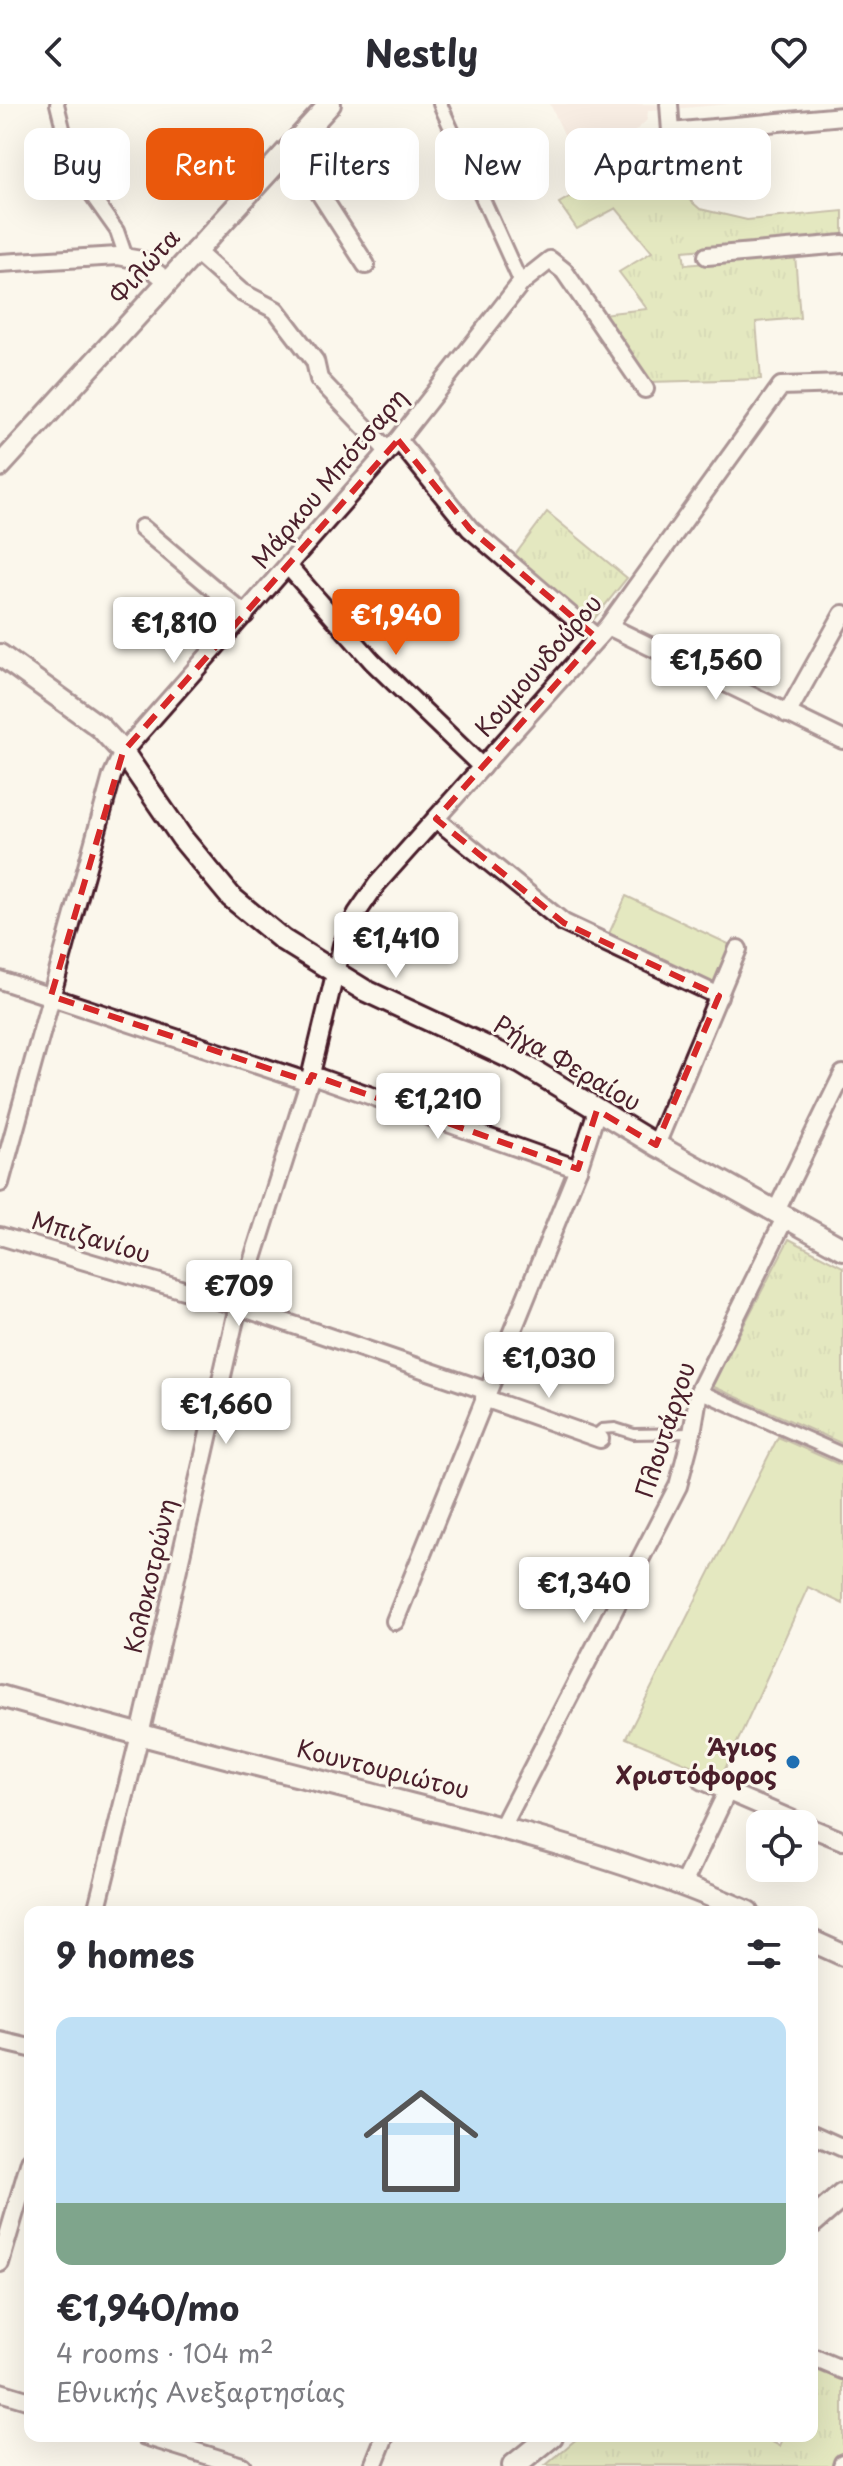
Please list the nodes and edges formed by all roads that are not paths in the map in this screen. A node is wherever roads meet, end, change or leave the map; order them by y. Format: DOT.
graph roads {
  1 [pos="57,104"];
  2 [pos="330,104"];
  3 [pos="440,104"];
  4 [pos="669,104"];
  5 [pos="843,116"];
  6 [pos="308,128"];
  7 [pos="280,158"];
  8 [pos="324,200"];
  9 [pos="843,244"];
  10 [pos="194,250"];
  11 [pos="707,256"];
  12 [pos="126,257"];
  13 [pos="0,263"];
  14 [pos="366,265"];
  15 [pos="167,281"];
  16 [pos="521,283"];
  17 [pos="843,384"];
  18 [pos="645,389"];
  19 [pos="393,446"];
  20 [pos="0,466"];
  21 [pos="142,528"];
  22 [pos="288,566"];
  23 [pos="843,614"];
  24 [pos="245,615"];
  25 [pos="603,632"];
  26 [pos="0,655"];
  27 [pos="787,714"];
  28 [pos="843,740"];
  29 [pos="123,752"];
  30 [pos="482,767"];
  31 [pos="436,819"];
  32 [pos="738,949"];
  33 [pos="337,975"];
  34 [pos="0,980"];
  35 [pos="51,996"];
  36 [pos="719,996"];
  37 [pos="843,1074"];
  38 [pos="310,1078"];
  39 [pos="597,1110"];
  40 [pos="656,1145"];
  41 [pos="578,1169"];
  42 [pos="0,1183"];
  43 [pos="780,1216"];
  44 [pos="0,1236"];
  45 [pos="843,1249"];
  46 [pos="238,1306"];
  47 [pos="699,1391"];
  48 [pos="485,1395"];
  49 [pos="692,1433"];
  50 [pos="597,1438"];
  51 [pos="843,1455"];
  52 [pos="395,1621"];
  53 [pos="0,1696"];
  54 [pos="140,1735"];
  55 [pos="703,1781"];
  56 [pos="727,1792"];
  57 [pos="770,1810"];
  58 [pos="502,1827"];
  59 [pos="818,1829"];
  60 [pos="841,1836"];
  61 [pos="683,1884"];
  62 [pos="97,1906"];
  63 [pos="734,1906"];
  64 [pos="818,1944"];
  65 [pos="843,1955"];
  66 [pos="0,2041"];
  67 [pos="24,2047"];
  68 [pos="818,2137"];
  69 [pos="843,2148"];
  70 [pos="24,2181"];
  71 [pos="843,2195"];
  72 [pos="818,2217"];
  73 [pos="0,2263"];
  74 [pos="818,2360"];
  75 [pos="843,2370"];
  76 [pos="0,2392"];
  77 [pos="24,2399"];
  78 [pos="171,2442"];
  79 [pos="383,2442"];
  80 [pos="544,2442"];
  81 [pos="242,2466"];
  82 [pos="373,2466"];
  83 [pos="514,2466"];
  1 -- 12 [label="street"];
  2 -- 6 [label="street, Φιλώτα"];
  3 -- 16 [label="street"];
  4 -- 5 [label="street"];
  7 -- 10 [label="street, Φιλώτα"];
  8 -- 14 [label="street"];
  9 -- 11 [label="street"];
  10 -- 15 [label="street, Φιλώτα"];
  10 -- 19 [label="street"];
  12 -- 13 [label="street"];
  12 -- 15 [label="street"];
  15 -- 20 [label="street, Φιλώτα"];
  16 -- 18 [label="street, Μάρκου Μπότσαρη"];
  16 -- 19 [label="street, Μάρκου Μπότσαρη"];
  17 -- 25 [label="street, Κουμουνδούρου"];
  19 -- 22 [label="street, Μάρκου Μπότσαρη"];
  19 -- 25 [label="street"];
  21 -- 24 [label="street"];
  22 -- 24 [label="street, Μάρκου Μπότσαρη"];
  22 -- 30 [label="street"];
  23 -- 27 [label="street"];
  24 -- 29 [label="street, Μάρκου Μπότσαρη"];
  25 -- 27 [label="street"];
  25 -- 30 [label="street, Κουμουνδούρου"];
  26 -- 29 [label="street, Ρήγα Φεραίου"];
  27 -- 28 [label="street"];
  29 -- 33 [label="street, Ρήγα Φεραίου"];
  29 -- 35 [label="street, Μάρκου Μπότσαρη"];
  30 -- 31 [label="street, Κουμουνδούρου"];
  31 -- 33 [label="street, Κουμουνδούρου"];
  31 -- 36 [label="street"];
  32 -- 36 [label="street"];
  33 -- 38 [label="street, Κολοκοτρώνη"];
  33 -- 39 [label="street, Ρήγα Φεραίου"];
  34 -- 35 [label="street"];
  35 -- 38 [label="street"];
  35 -- 42 [label="street, Μάρκου Μπότσαρη"];
  36 -- 40 [label="street"];
  37 -- 43 [label="street, Πλουτάρχου"];
  38 -- 41 [label="street"];
  38 -- 46 [label="street, Κολοκοτρώνη"];
  39 -- 40 [label="street, Ρήγα Φεραίου"];
  39 -- 41 [label="street"];
  40 -- 43 [label="street, Ρήγα Φεραίου"];
  41 -- 48 [label="street"];
  43 -- 45 [label="street, Ρήγα Φεραίου"];
  43 -- 47 [label="street, Πλουτάρχου"];
  44 -- 46 [label="street, Μπιζανίου"];
  46 -- 48 [label="street, Μπιζανίου"];
  46 -- 54 [label="street, Κολοκοτρώνη"];
  47 -- 49 [label="street, Πλουτάρχου"];
  47 -- 51 [label="street"];
  48 -- 50 [label="street, Μπιζανίου"];
  48 -- 52 [label="street"];
  49 -- 50 [label="lane"];
  49 -- 58 [label="street, Πλουτάρχου"];
  53 -- 54 [label="street, Κουντουριώτου"];
  54 -- 58 [label="street, Κουντουριώτου"];
  54 -- 62 [label="street, Κολοκοτρώνη"];
  55 -- 56 [label="street"];
  56 -- 57 [label="street"];
  56 -- 61 [label="street"];
  58 -- 61 [label="street, Κουντουριώτου"];
  59 -- 60 [label="street"];
  61 -- 63 [label="street, Κουντουριώτου"];
  64 -- 65 [label="street"];
  66 -- 67 [label="street"];
  68 -- 69 [label="street"];
  70 -- 73 [label="street"];
  71 -- 72 [label="main road"];
  74 -- 75 [label="street"];
  76 -- 77 [label="street"];
  78 -- 81 [label="street"];
  79 -- 82 [label="street"];
  80 -- 83 [label="main road"];
}
